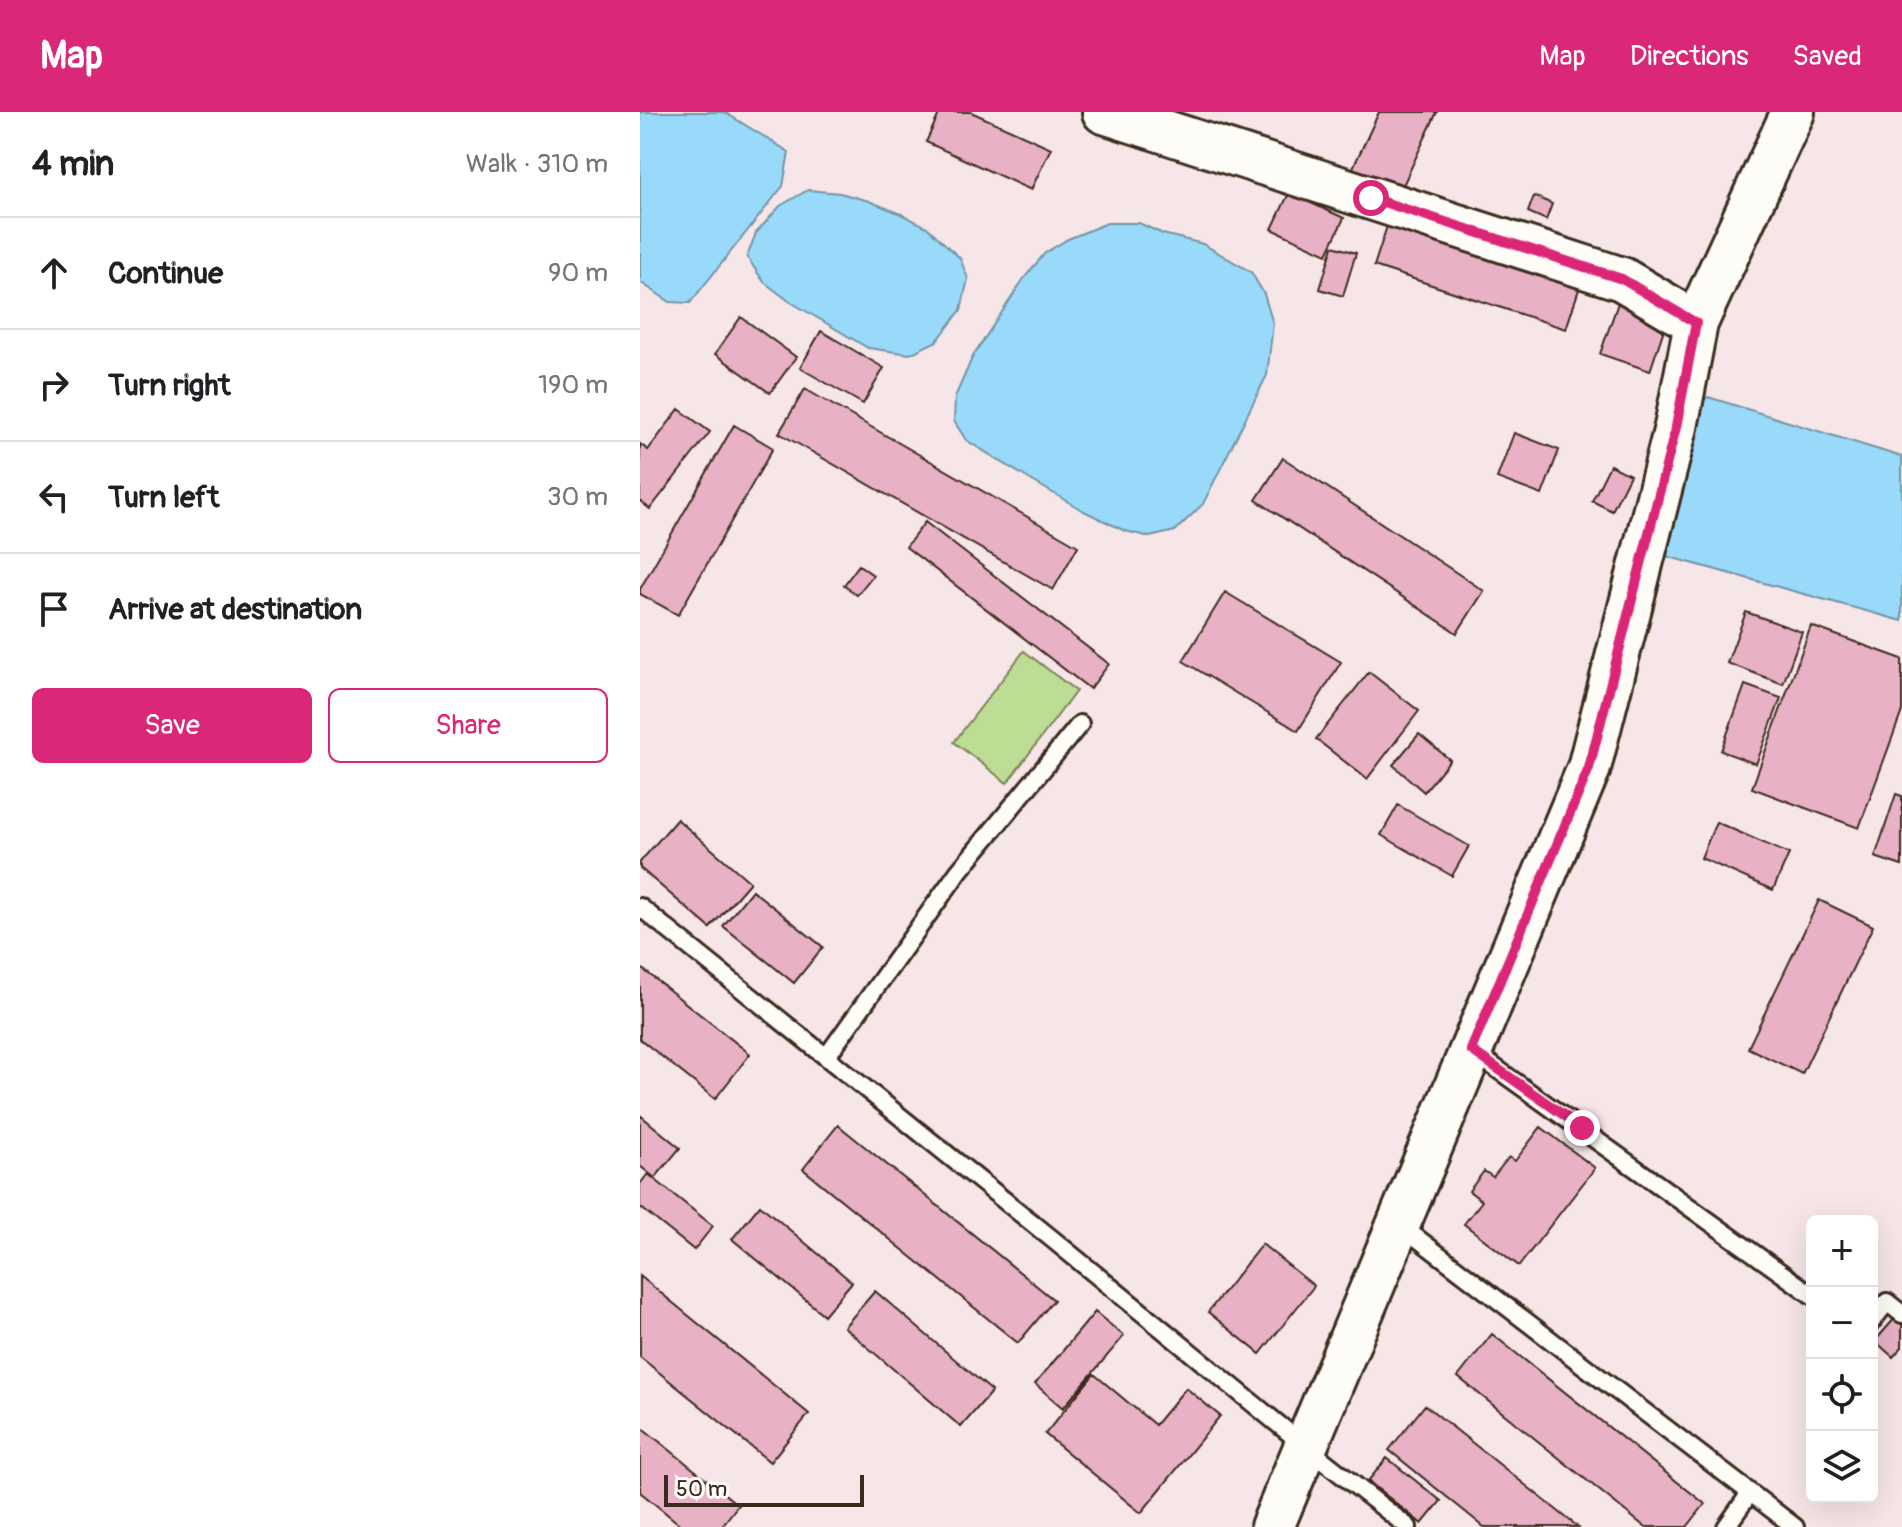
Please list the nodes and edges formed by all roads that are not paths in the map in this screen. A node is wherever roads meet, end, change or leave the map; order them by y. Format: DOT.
graph roads {
  1 [pos="1104,112"];
  2 [pos="1793,112"];
  3 [pos="1696,323"];
  4 [pos="1080,724"];
  5 [pos="640,907"];
  6 [pos="1471,1050"];
  7 [pos="827,1056"];
  8 [pos="1399,1224"];
  9 [pos="1806,1291"];
  10 [pos="1878,1313"];
  11 [pos="1902,1314"];
  12 [pos="1305,1446"];
  13 [pos="1750,1493"];
  14 [pos="1272,1527"];
  15 [pos="1408,1527"];
  16 [pos="1726,1527"];
  17 [pos="1795,1527"];
  1 -- 3 [label="street"];
  2 -- 3 [label="street"];
  3 -- 6 [label="street"];
  4 -- 7 [label="lane"];
  5 -- 7 [label="lane"];
  6 -- 8 [label="street"];
  6 -- 9 [label="lane"];
  7 -- 12 [label="lane"];
  8 -- 12 [label="street"];
  8 -- 13 [label="lane"];
  10 -- 11 [label="lane"];
  12 -- 14 [label="street"];
  12 -- 15 [label="lane"];
  13 -- 16 [label="lane"];
  13 -- 17 [label="lane"];
}
